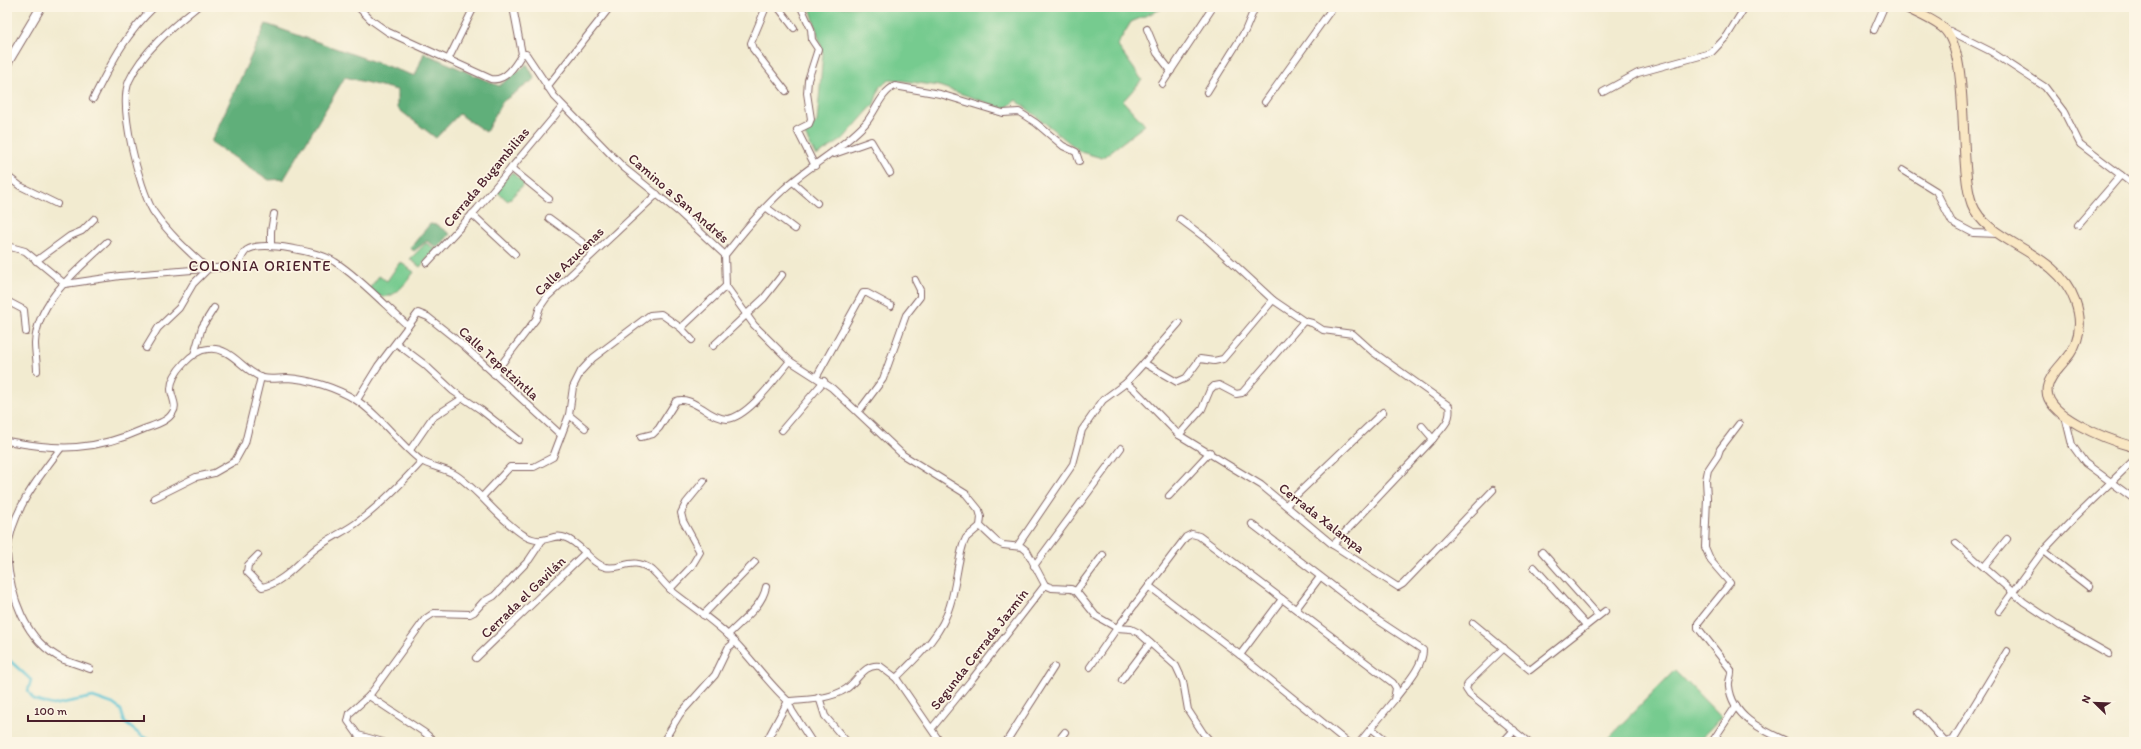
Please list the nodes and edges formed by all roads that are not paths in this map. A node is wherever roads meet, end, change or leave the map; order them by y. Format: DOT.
graph roads {
  1 [pos="41,7"];
  2 [pos="154,7"];
  3 [pos="197,7"];
  4 [pos="358,7"];
  5 [pos="474,7"];
  6 [pos="512,7"];
  7 [pos="610,7"];
  8 [pos="766,7"];
  9 [pos="778,7"];
  10 [pos="801,7"];
  11 [pos="1213,7"];
  12 [pos="1255,7"];
  13 [pos="1333,7"];
  14 [pos="1745,7"];
  15 [pos="1884,7"];
  16 [pos="1905,7"];
  17 [pos="794,28"];
  18 [pos="1943,28"];
  19 [pos="1147,29"];
  20 [pos="1874,30"];
  21 [pos="522,54"];
  22 [pos="449,58"];
  23 [pos="7,64"];
  24 [pos="1171,71"];
  25 [pos="1162,84"];
  26 [pos="547,87"];
  27 [pos="786,91"];
  28 [pos="1207,92"];
  29 [pos="1603,92"];
  30 [pos="93,98"];
  31 [pos="1265,102"];
  32 [pos="563,106"];
  33 [pos="829,156"];
  34 [pos="1079,161"];
  35 [pos="815,166"];
  36 [pos="511,168"];
  37 [pos="1902,170"];
  38 [pos="890,173"];
  39 [pos="2121,174"];
  40 [pos="7,176"];
  41 [pos="793,182"];
  42 [pos="2134,185"];
  43 [pos="657,194"];
  44 [pos="548,199"];
  45 [pos="817,203"];
  46 [pos="56,204"];
  47 [pos="767,208"];
  48 [pos="274,214"];
  49 [pos="472,214"];
  50 [pos="549,218"];
  51 [pos="94,219"];
  52 [pos="1180,219"];
  53 [pos="2078,225"];
  54 [pos="794,229"];
  55 [pos="1999,234"];
  56 [pos="107,242"];
  57 [pos="271,245"];
  58 [pos="7,246"];
  59 [pos="594,251"];
  60 [pos="515,254"];
  61 [pos="725,254"];
  62 [pos="36,262"];
  63 [pos="427,263"];
  64 [pos="208,269"];
  65 [pos="782,275"];
  66 [pos="915,280"];
  67 [pos="65,284"];
  68 [pos="726,286"];
  69 [pos="1274,300"];
  70 [pos="7,301"];
  71 [pos="890,306"];
  72 [pos="214,308"];
  73 [pos="745,316"];
  74 [pos="1304,321"];
  75 [pos="1179,323"];
  76 [pos="408,326"];
  77 [pos="681,328"];
  78 [pos="26,332"];
  79 [pos="692,340"];
  80 [pos="396,343"];
  81 [pos="713,346"];
  82 [pos="146,348"];
  83 [pos="194,355"];
  84 [pos="790,361"];
  85 [pos="1144,363"];
  86 [pos="37,371"];
  87 [pos="494,374"];
  88 [pos="817,376"];
  89 [pos="260,377"];
  90 [pos="824,381"];
  91 [pos="1126,383"];
  92 [pos="463,398"];
  93 [pos="357,400"];
  94 [pos="859,411"];
  95 [pos="1383,412"];
  96 [pos="569,415"];
  97 [pos="2065,416"];
  98 [pos="1739,424"];
  99 [pos="1422,426"];
  100 [pos="585,428"];
  101 [pos="782,430"];
  102 [pos="561,435"];
  103 [pos="1179,435"];
  104 [pos="641,437"];
  105 [pos="1433,439"];
  106 [pos="519,440"];
  107 [pos="7,441"];
  108 [pos="2134,447"];
  109 [pos="61,448"];
  110 [pos="1121,448"];
  111 [pos="410,450"];
  112 [pos="1210,452"];
  113 [pos="2134,460"];
  114 [pos="422,461"];
  115 [pos="704,481"];
  116 [pos="2111,483"];
  117 [pos="1493,490"];
  118 [pos="1169,496"];
  119 [pos="482,497"];
  120 [pos="154,498"];
  121 [pos="2134,499"];
  122 [pos="1286,505"];
  123 [pos="1252,524"];
  124 [pos="980,526"];
  125 [pos="2007,539"];
  126 [pos="541,542"];
  127 [pos="1956,543"];
  128 [pos="1018,545"];
  129 [pos="1333,545"];
  130 [pos="2043,551"];
  131 [pos="586,552"];
  132 [pos="1542,552"];
  133 [pos="7,553"];
  134 [pos="258,555"];
  135 [pos="1103,555"];
  136 [pos="755,562"];
  137 [pos="1034,566"];
  138 [pos="1534,567"];
  139 [pos="1984,567"];
  140 [pos="1320,577"];
  141 [pos="9,583"];
  142 [pos="1045,585"];
  143 [pos="1149,586"];
  144 [pos="766,587"];
  145 [pos="2089,587"];
  146 [pos="670,589"];
  147 [pos="1076,592"];
  148 [pos="2012,593"];
  149 [pos="1282,599"];
  150 [pos="1296,609"];
  151 [pos="1605,611"];
  152 [pos="1999,611"];
  153 [pos="703,615"];
  154 [pos="1598,615"];
  155 [pos="1473,623"];
  156 [pos="1586,625"];
  157 [pos="1116,628"];
  158 [pos="728,635"];
  159 [pos="735,642"];
  160 [pos="1150,643"];
  161 [pos="1504,648"];
  162 [pos="2007,651"];
  163 [pos="2109,654"];
  164 [pos="1240,655"];
  165 [pos="476,658"];
  166 [pos="1054,667"];
  167 [pos="1090,667"];
  168 [pos="90,669"];
  169 [pos="896,678"];
  170 [pos="1122,680"];
  171 [pos="369,696"];
  172 [pos="819,697"];
  173 [pos="1394,700"];
  174 [pos="788,701"];
  175 [pos="1736,706"];
  176 [pos="1919,713"];
  177 [pos="932,728"];
  178 [pos="1372,728"];
  179 [pos="1514,730"];
  180 [pos="1065,732"];
  181 [pos="1784,740"];
  182 [pos="1955,741"];
  183 [pos="383,742"];
  184 [pos="435,742"];
  185 [pos="662,742"];
  186 [pos="766,742"];
  187 [pos="812,742"];
  188 [pos="847,742"];
  189 [pos="940,742"];
  190 [pos="1006,742"];
  191 [pos="1057,742"];
  192 [pos="1211,742"];
  193 [pos="1347,742"];
  194 [pos="1360,742"];
  195 [pos="1388,742"];
  196 [pos="1503,742"];
  197 [pos="1528,742"];
  198 [pos="1712,742"];
  199 [pos="1945,742"];
  1 -- 23 [label="street"];
  2 -- 30 [label="street"];
  3 -- 64 [label="street"];
  4 -- 22 [label="street"];
  5 -- 22 [label="street"];
  6 -- 21 [label="street"];
  7 -- 26 [label="street"];
  8 -- 27 [label="street"];
  9 -- 17 [label="street"];
  10 -- 35 [label="street"];
  11 -- 24 [label="street"];
  12 -- 28 [label="street"];
  13 -- 31 [label="street"];
  14 -- 29 [label="street"];
  15 -- 20 [label="street"];
  16 -- 18 [label="main road"];
  18 -- 39 [label="street"];
  18 -- 55 [label="main road"];
  19 -- 24 [label="street"];
  21 -- 22 [label="street"];
  21 -- 26 [label="street, Camino a San Andrés"];
  24 -- 25 [label="street"];
  26 -- 32 [label="street, Camino a San Andrés"];
  32 -- 36 [label="street, Cerrada Bugambilias"];
  32 -- 43 [label="street, Camino a San Andrés"];
  33 -- 34 [label="street"];
  33 -- 35 [label="street"];
  33 -- 38 [label="street"];
  35 -- 41 [label="street"];
  36 -- 44 [label="street"];
  36 -- 49 [label="street, Cerrada Bugambilias"];
  37 -- 55 [label="street"];
  39 -- 42 [label="street"];
  39 -- 53 [label="street"];
  40 -- 46 [label="street"];
  41 -- 45 [label="street"];
  41 -- 47 [label="street"];
  43 -- 59 [label="street, Calle Azucenas"];
  43 -- 61 [label="street, Camino a San Andrés"];
  47 -- 54 [label="street"];
  47 -- 61 [label="street"];
  48 -- 57 [label="street"];
  49 -- 60 [label="street"];
  49 -- 63 [label="street, Cerrada Bugambilias"];
  50 -- 59 [label="street"];
  51 -- 62 [label="street"];
  52 -- 69 [label="street"];
  55 -- 97 [label="main road"];
  56 -- 67 [label="street"];
  57 -- 64 [label="street"];
  57 -- 76 [label="street"];
  58 -- 62 [label="street"];
  59 -- 87 [label="street, Calle Azucenas"];
  61 -- 68 [label="street, Camino a San Andrés"];
  62 -- 67 [label="street"];
  64 -- 67 [label="street"];
  64 -- 82 [label="street"];
  65 -- 73 [label="street"];
  66 -- 94 [label="street"];
  67 -- 86 [label="street"];
  68 -- 73 [label="street"];
  68 -- 77 [label="street"];
  69 -- 74 [label="street"];
  69 -- 85 [label="street"];
  70 -- 78 [label="street"];
  71 -- 88 [label="street"];
  72 -- 83 [label="street"];
  73 -- 81 [label="street"];
  73 -- 84 [label="street"];
  74 -- 103 [label="street"];
  74 -- 105 [label="street"];
  75 -- 85 [label="street"];
  76 -- 80 [label="street"];
  76 -- 87 [label="street, Calle Tepetzintla"];
  77 -- 79 [label="street"];
  77 -- 96 [label="street"];
  80 -- 92 [label="street"];
  80 -- 93 [label="street"];
  83 -- 89 [label="street"];
  83 -- 109 [label="street"];
  84 -- 88 [label="street"];
  84 -- 104 [label="street"];
  85 -- 91 [label="street"];
  87 -- 102 [label="street, Calle Tepetzintla"];
  88 -- 90 [label="street"];
  89 -- 93 [label="street"];
  89 -- 120 [label="street"];
  90 -- 94 [label="street"];
  90 -- 101 [label="street"];
  91 -- 103 [label="street, Cerrada Xalampa"];
  91 -- 128 [label="street"];
  92 -- 106 [label="street"];
  92 -- 111 [label="street"];
  93 -- 111 [label="street"];
  94 -- 124 [label="street"];
  95 -- 122 [label="street"];
  96 -- 100 [label="street"];
  96 -- 102 [label="street"];
  97 -- 108 [label="main road"];
  97 -- 116 [label="street"];
  98 -- 175 [label="street"];
  99 -- 105 [label="street"];
  102 -- 119 [label="street"];
  103 -- 112 [label="street, Cerrada Xalampa"];
  105 -- 129 [label="street"];
  107 -- 109 [label="street"];
  109 -- 133 [label="street"];
  110 -- 137 [label="street"];
  111 -- 114 [label="street"];
  112 -- 118 [label="street"];
  112 -- 122 [label="street, Cerrada Xalampa"];
  113 -- 116 [label="street"];
  114 -- 119 [label="street"];
  114 -- 134 [label="street"];
  115 -- 146 [label="street"];
  116 -- 121 [label="street"];
  116 -- 130 [label="street"];
  117 -- 129 [label="street, Cerrada Xalampa"];
  119 -- 126 [label="street"];
  122 -- 129 [label="street, Cerrada Xalampa"];
  123 -- 140 [label="street"];
  124 -- 128 [label="street"];
  124 -- 169 [label="street"];
  125 -- 139 [label="street"];
  126 -- 131 [label="street"];
  126 -- 171 [label="street"];
  127 -- 139 [label="street"];
  128 -- 137 [label="street"];
  130 -- 145 [label="street"];
  130 -- 148 [label="street"];
  131 -- 146 [label="street"];
  131 -- 165 [label="street, Cerrada el Gavilán"];
  132 -- 154 [label="street"];
  133 -- 141 [label="street"];
  135 -- 147 [label="street"];
  136 -- 153 [label="street"];
  137 -- 142 [label="street"];
  138 -- 156 [label="street"];
  139 -- 148 [label="street"];
  140 -- 150 [label="street"];
  140 -- 173 [label="street"];
  141 -- 168 [label="street"];
  142 -- 147 [label="street"];
  142 -- 177 [label="street, Segunda Cerrada Jazmín"];
  143 -- 149 [label="street"];
  143 -- 157 [label="street"];
  143 -- 164 [label="street"];
  144 -- 158 [label="street"];
  146 -- 153 [label="street"];
  147 -- 157 [label="street"];
  148 -- 152 [label="street"];
  148 -- 163 [label="street"];
  149 -- 150 [label="street"];
  149 -- 164 [label="street"];
  150 -- 173 [label="street"];
  151 -- 154 [label="street"];
  153 -- 158 [label="street"];
  154 -- 156 [label="street"];
  155 -- 161 [label="street"];
  156 -- 161 [label="street"];
  157 -- 160 [label="street"];
  157 -- 167 [label="street"];
  158 -- 159 [label="street"];
  159 -- 174 [label="street"];
  159 -- 185 [label="street"];
  160 -- 170 [label="street"];
  160 -- 192 [label="street"];
  161 -- 179 [label="street"];
  162 -- 182 [label="street"];
  164 -- 193 [label="street"];
  166 -- 190 [label="street"];
  169 -- 172 [label="street"];
  169 -- 177 [label="street"];
  171 -- 183 [label="street"];
  171 -- 184 [label="street"];
  172 -- 174 [label="street"];
  172 -- 188 [label="street"];
  173 -- 178 [label="street"];
  174 -- 186 [label="street"];
  174 -- 187 [label="street"];
  175 -- 181 [label="street"];
  175 -- 198 [label="street"];
  176 -- 199 [label="street"];
  177 -- 189 [label="street"];
  178 -- 194 [label="street"];
  178 -- 195 [label="street"];
  179 -- 196 [label="street"];
  179 -- 197 [label="street"];
  180 -- 191 [label="street"];
  182 -- 199 [label="street"];
}
